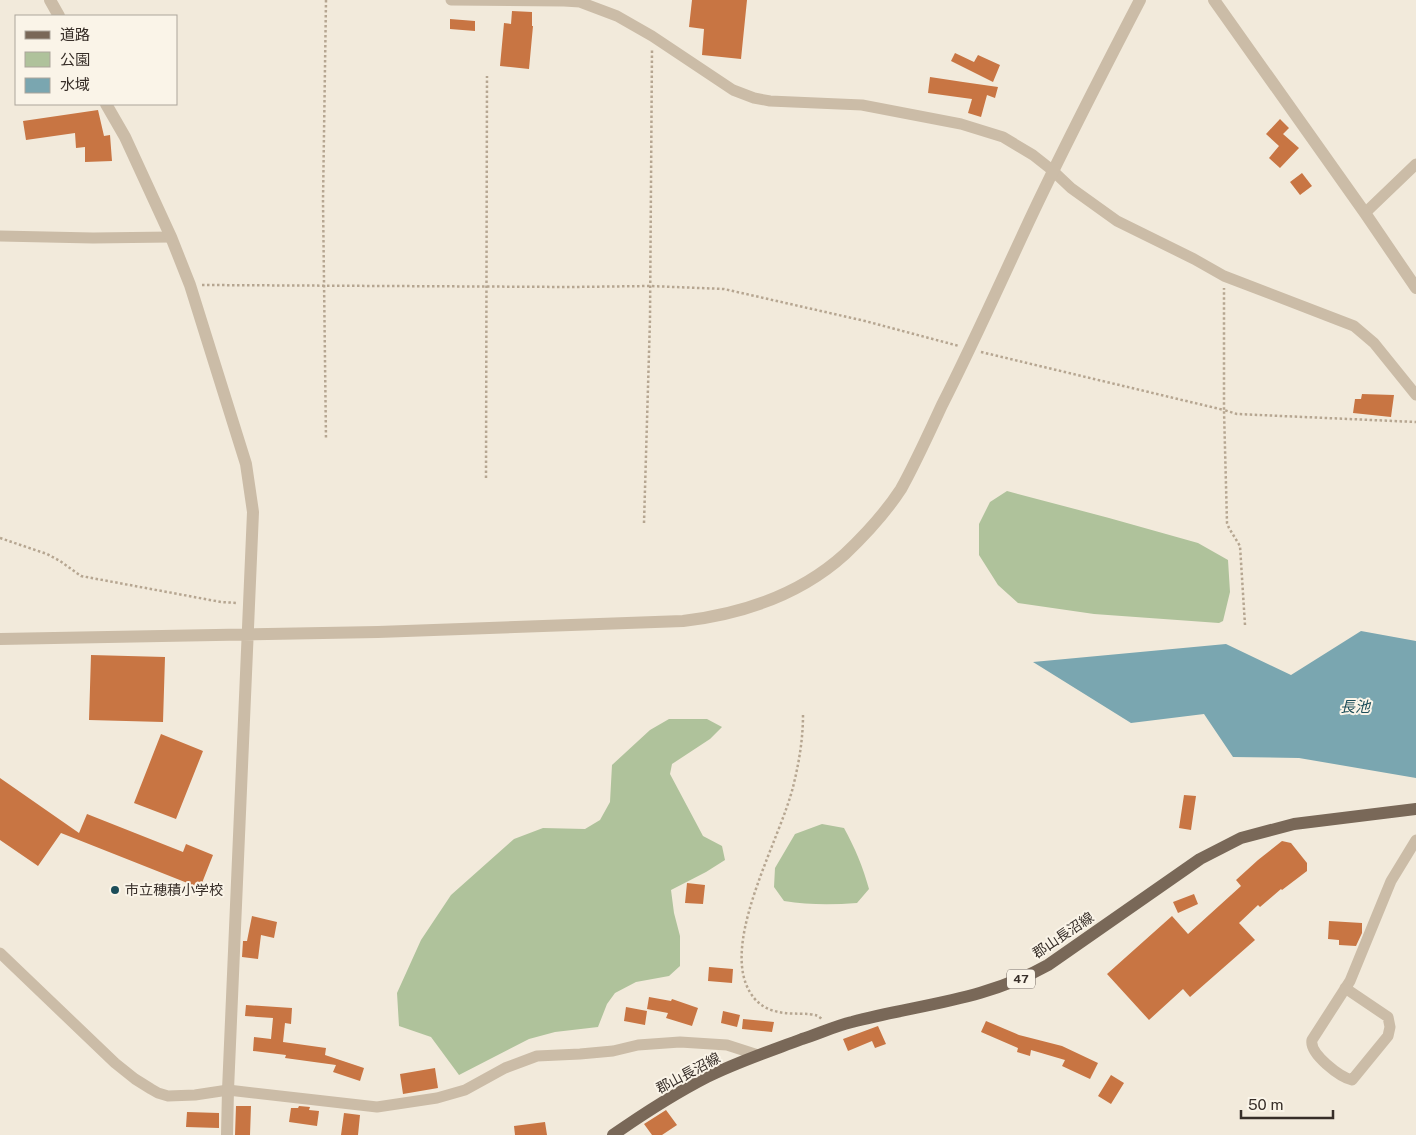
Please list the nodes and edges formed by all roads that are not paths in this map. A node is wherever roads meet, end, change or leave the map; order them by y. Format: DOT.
graph roads {
  1 [pos="50,0"];
  2 [pos="451,0"];
  3 [pos="1140,0"];
  4 [pos="1214,0"];
  5 [pos="58,15"];
  6 [pos="107,105"];
  7 [pos="1416,164"];
  8 [pos="1052,170"];
  9 [pos="1365,213"];
  10 [pos="0,236"];
  11 [pos="171,236"];
  12 [pos="1416,288"];
  13 [pos="1416,394"];
  14 [pos="248,633"];
  15 [pos="0,639"];
  16 [pos="1416,809"];
  17 [pos="1416,840"];
  18 [pos="0,952"];
  19 [pos="1345,988"];
  20 [pos="758,1055"];
  21 [pos="228,1090"];
  22 [pos="228,1135"];
  23 [pos="613,1135"];
  1 -- 5 [label="street"];
  2 -- 8 [label="street"];
  3 -- 8 [label="street"];
  4 -- 9 [label="street"];
  6 -- 11 [label="street"];
  7 -- 9 [label="street"];
  8 -- 13 [label="street"];
  8 -- 14 [label="street"];
  9 -- 12 [label="street"];
  10 -- 11 [label="street"];
  11 -- 14 [label="street"];
  14 -- 15 [label="street"];
  14 -- 21 [label="street"];
  16 -- 20 [label="main road, 郡山長沼線 / 47"];
  17 -- 19 [label="street"];
  18 -- 21 [label="street"];
  19 -- 19 [label="street"];
  20 -- 21 [label="street"];
  20 -- 23 [label="main road, 郡山長沼線 / 47"];
  21 -- 22 [label="street"];
}
